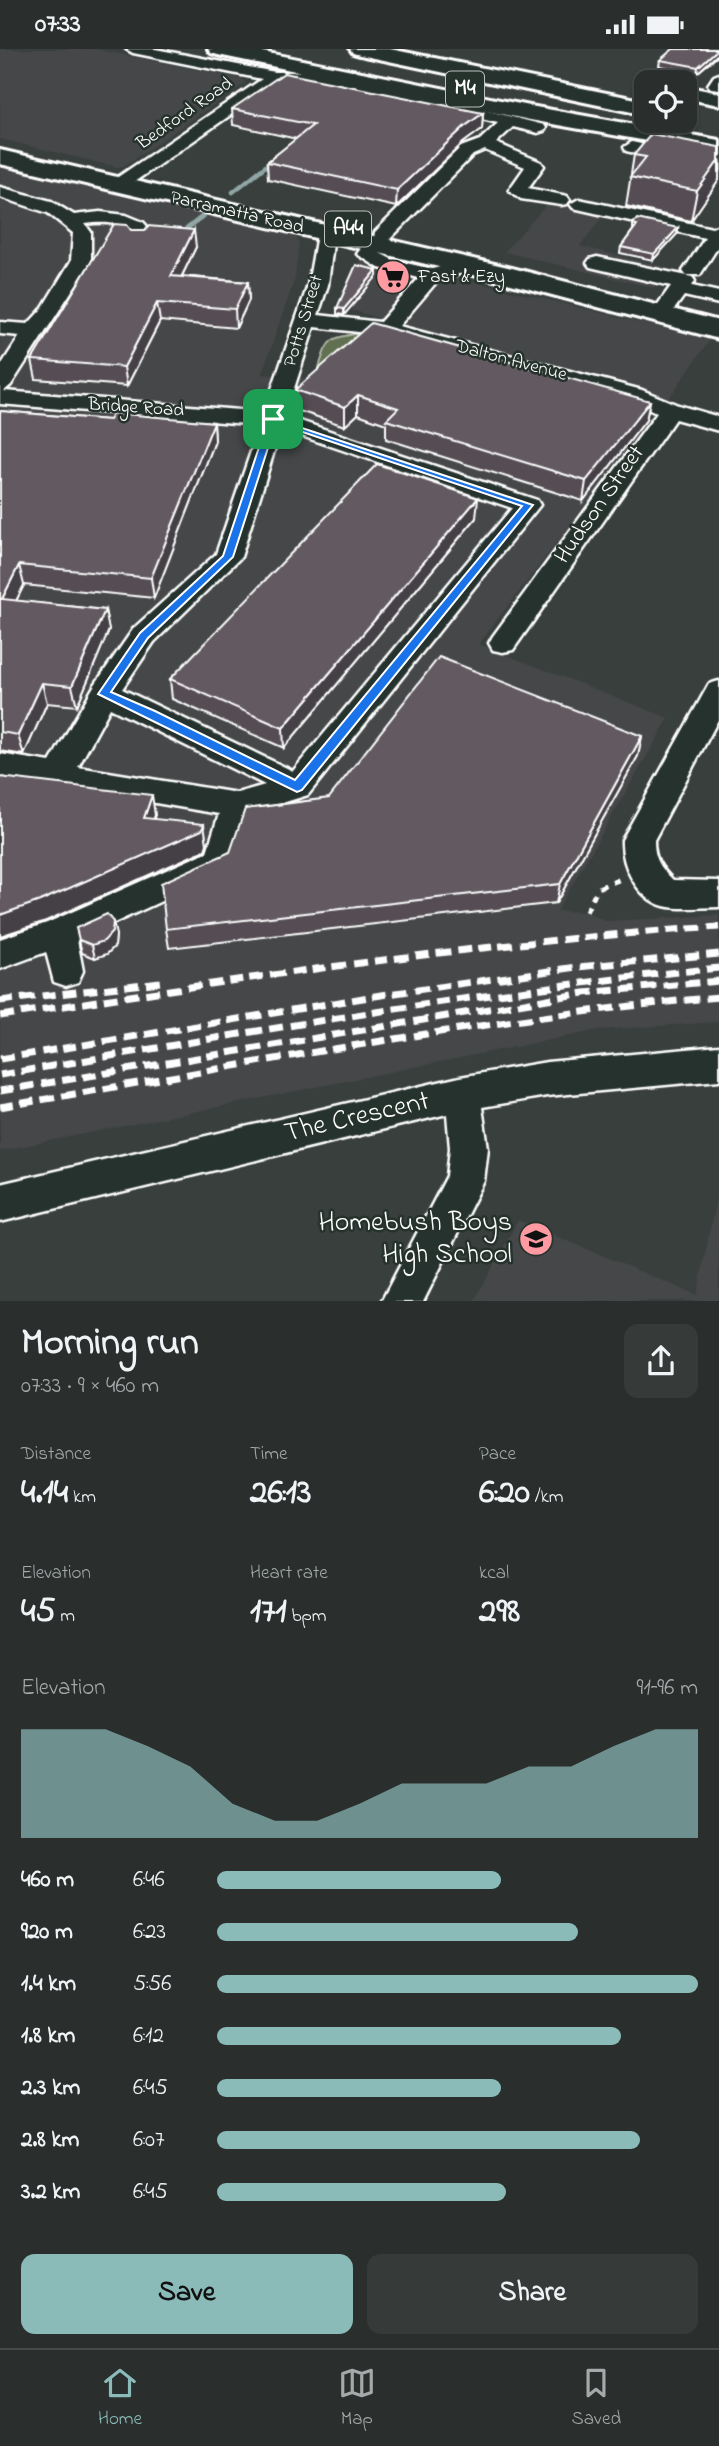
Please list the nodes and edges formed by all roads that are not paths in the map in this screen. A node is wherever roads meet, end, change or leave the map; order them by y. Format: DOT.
graph roads {
  1 [pos="133,49"];
  2 [pos="218,49"];
  3 [pos="264,49"];
  4 [pos="305,49"];
  5 [pos="360,49"];
  6 [pos="397,67"];
  7 [pos="275,77"];
  8 [pos="718,88"];
  9 [pos="697,90"];
  10 [pos="634,95"];
  11 [pos="634,106"];
  12 [pos="697,106"];
  13 [pos="719,110"];
  14 [pos="510,121"];
  15 [pos="538,128"];
  16 [pos="719,140"];
  17 [pos="486,144"];
  18 [pos="632,147"];
  19 [pos="719,147"];
  20 [pos="0,148"];
  21 [pos="0,157"];
  22 [pos="719,166"];
  23 [pos="123,182"];
  24 [pos="0,192"];
  25 [pos="0,200"];
  26 [pos="71,221"];
  27 [pos="718,233"];
  28 [pos="327,239"];
  29 [pos="140,241"];
  30 [pos="374,245"];
  31 [pos="597,263"];
  32 [pos="468,267"];
  33 [pos="432,275"];
  34 [pos="678,292"];
  35 [pos="719,298"];
  36 [pos="719,319"];
  37 [pos="306,320"];
  38 [pos="0,328"];
  39 [pos="385,329"];
  40 [pos="719,330"];
  41 [pos="33,331"];
  42 [pos="0,386"];
  43 [pos="0,397"];
  44 [pos="670,410"];
  45 [pos="273,419"];
  46 [pos="719,424"];
  47 [pos="503,643"];
  48 [pos="107,689"];
  49 [pos="719,691"];
  50 [pos="9,766"];
  51 [pos="59,773"];
  52 [pos="301,782"];
  53 [pos="237,805"];
  54 [pos="719,894"];
  55 [pos="59,933"];
  56 [pos="0,954"];
  57 [pos="66,971"];
  58 [pos="719,1063"];
  59 [pos="460,1094"];
  60 [pos="0,1203"];
  61 [pos="401,1301"];
  1 -- 7 [label="street"];
  2 -- 6 [label="highway"];
  3 -- 6 [label="highway, M4"];
  4 -- 6 [label="highway"];
  5 -- 6 [label="highway, M4"];
  6 -- 7 [label="street"];
  6 -- 10 [label="highway, M4"];
  6 -- 11 [label="highway"];
  6 -- 14 [label="street"];
  6 -- 16 [label="highway, M4"];
  6 -- 19 [label="highway"];
  7 -- 23 [label="street, Bedford Road"];
  8 -- 9 [label="highway"];
  12 -- 13 [label="highway"];
  14 -- 15 [label="street"];
  14 -- 17 [label="street"];
  17 -- 27 [label="street"];
  17 -- 30 [label="street"];
  18 -- 22 [label="street"];
  20 -- 23 [label="highway, Parramatta Road / A44"];
  21 -- 23 [label="highway, Parramatta Road / A44"];
  23 -- 28 [label="highway, Parramatta Road / A44"];
  24 -- 26 [label="street"];
  25 -- 41 [label="street"];
  26 -- 29 [label="street"];
  26 -- 41 [label="street"];
  27 -- 34 [label="street"];
  28 -- 30 [label="highway, Parramatta Road / A44"];
  28 -- 37 [label="street, Potts Street"];
  30 -- 32 [label="highway, Parramatta Road / A44"];
  30 -- 33 [label="street"];
  30 -- 34 [label="highway, Parramatta Road / A44"];
  31 -- 34 [label="street"];
  32 -- 33 [label="street"];
  32 -- 34 [label="highway, Parramatta Road / A44"];
  33 -- 39 [label="street"];
  34 -- 35 [label="street"];
  34 -- 36 [label="highway, Parramatta Road / A44"];
  34 -- 40 [label="highway, Parramatta Road / A44"];
  37 -- 39 [label="street, Dalton Avenue"];
  37 -- 45 [label="street, Potts Street"];
  38 -- 41 [label="street"];
  39 -- 44 [label="street, Dalton Avenue"];
  41 -- 42 [label="street"];
  43 -- 45 [label="street, Bridge Road"];
  44 -- 46 [label="street"];
  44 -- 47 [label="street, Hudson Street"];
  45 -- 48 [label="street, Potts Street"];
  45 -- 52 [label="street, Bridge Road"];
  48 -- 51 [label="street"];
  48 -- 52 [label="street"];
  49 -- 54 [label="street"];
  50 -- 51 [label="street"];
  51 -- 53 [label="street"];
  52 -- 53 [label="street"];
  53 -- 55 [label="street"];
  55 -- 56 [label="street"];
  55 -- 57 [label="street"];
  58 -- 59 [label="street, The Crescent"];
  59 -- 60 [label="street, The Crescent"];
  59 -- 61 [label="street"];
}
